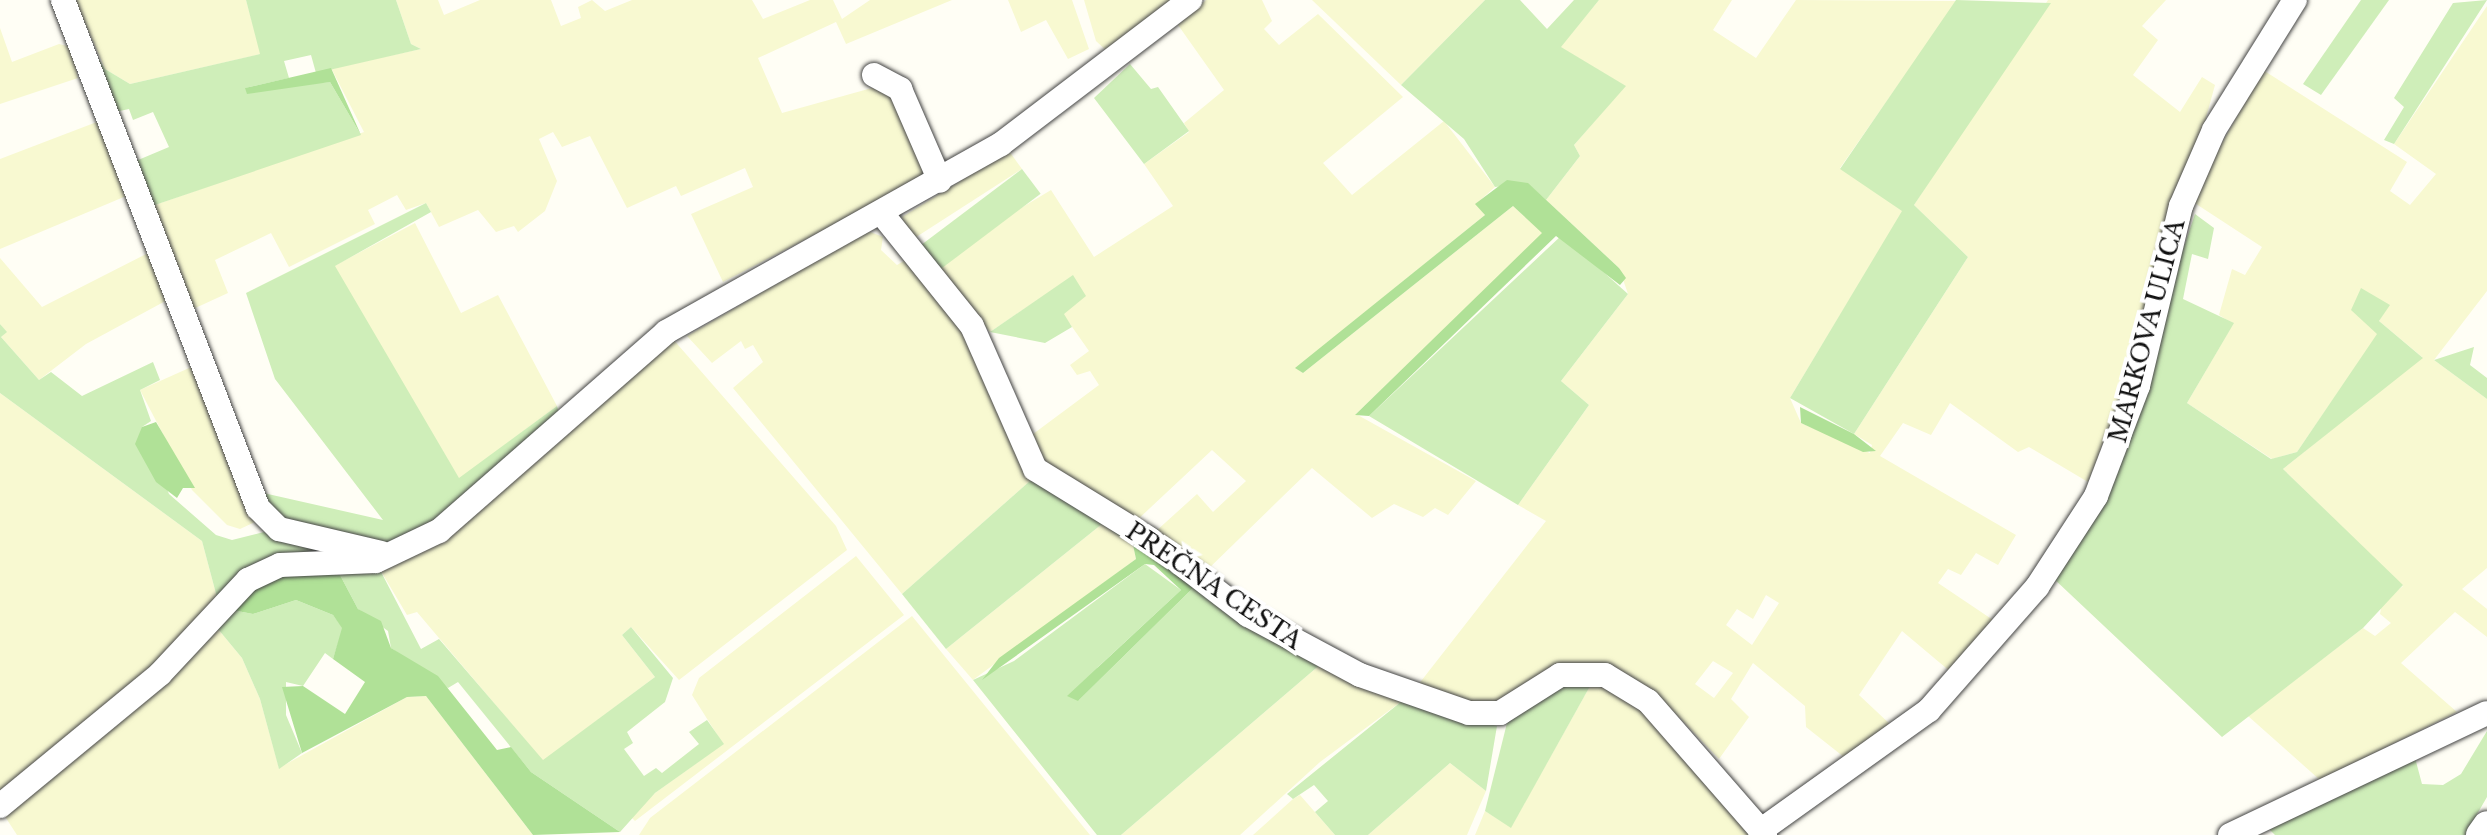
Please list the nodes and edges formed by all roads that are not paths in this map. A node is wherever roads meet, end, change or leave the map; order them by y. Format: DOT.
graph roads {
  1 [pos="63,0"];
  2 [pos="1190,0"];
  3 [pos="2295,0"];
  4 [pos="874,75"];
  5 [pos="940,181"];
  6 [pos="883,215"];
  7 [pos="395,553"];
  8 [pos="2487,713"];
  9 [pos="0,806"];
  10 [pos="2487,825"];
  11 [pos="1763,833"];
  12 [pos="2230,835"];
  13 [pos="2480,835"];
  1 -- 7 [label="street"];
  2 -- 5 [label="street"];
  3 -- 11 [label="street, MARKOVA ULICA"];
  4 -- 5 [label="street"];
  5 -- 6 [label="street"];
  6 -- 7 [label="street"];
  6 -- 11 [label="street, PREČNA CESTA"];
  7 -- 9 [label="street"];
  8 -- 12 [label="street"];
  10 -- 13 [label="street"];
}
